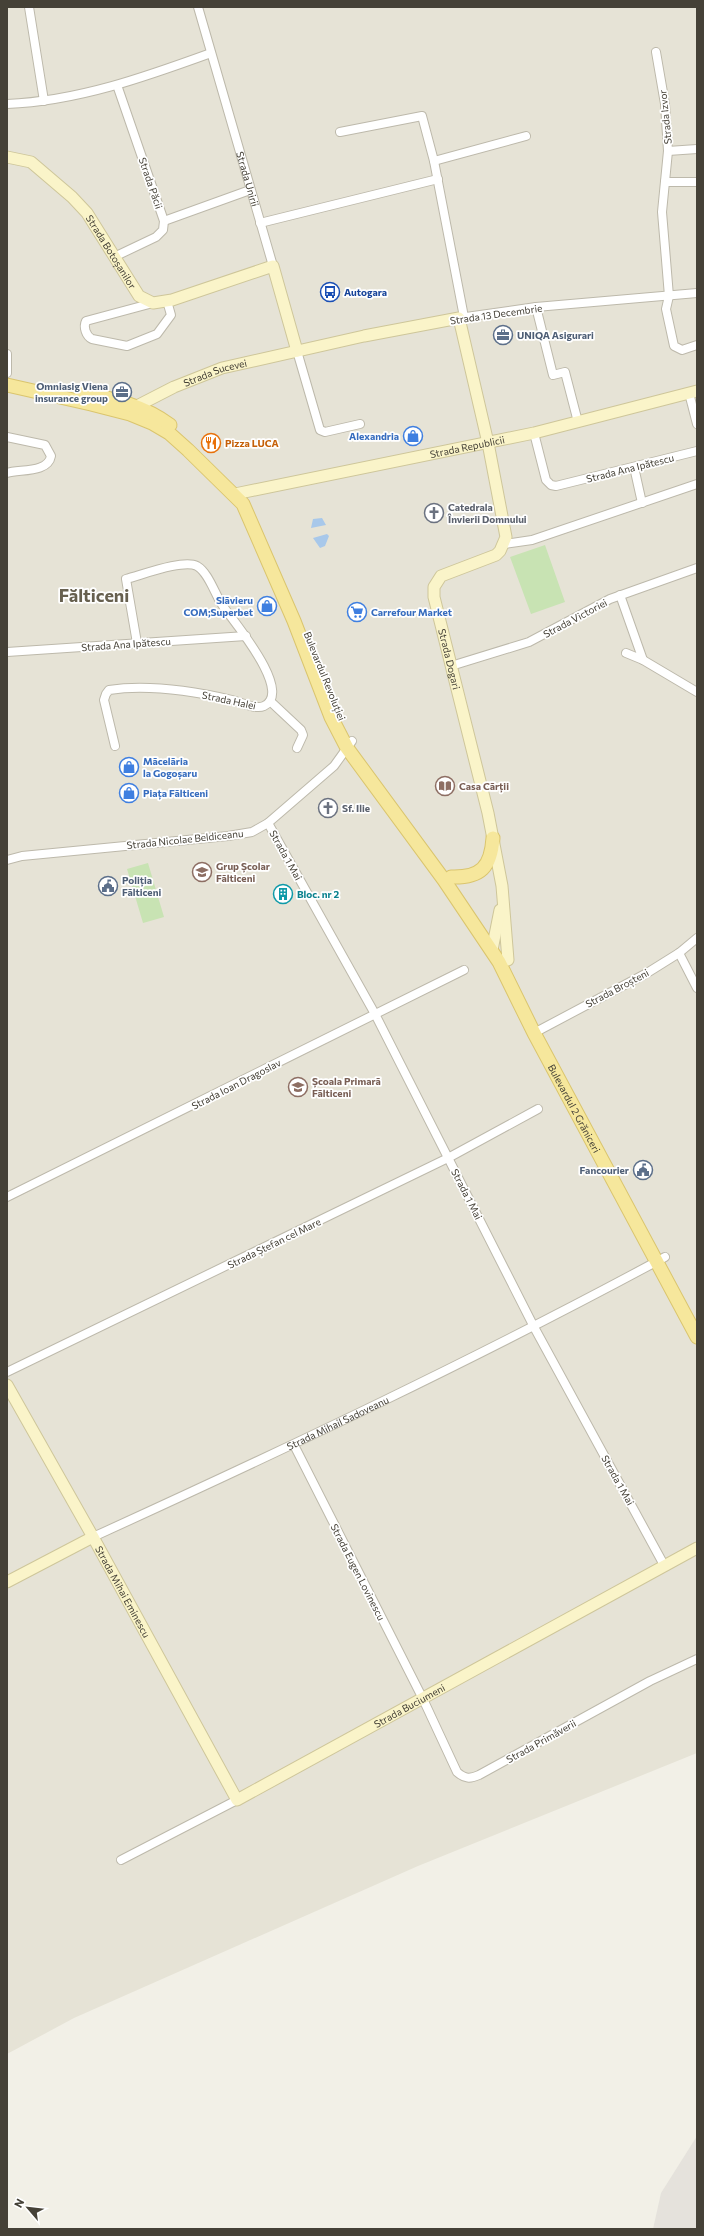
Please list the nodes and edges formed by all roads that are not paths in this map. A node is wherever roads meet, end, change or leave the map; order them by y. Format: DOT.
graph roads {
  1 [pos="29,7"];
  2 [pos="198,7"];
  3 [pos="656,52"];
  4 [pos="211,53"];
  5 [pos="117,85"];
  6 [pos="44,101"];
  7 [pos="7,104"];
  8 [pos="340,132"];
  9 [pos="526,136"];
  10 [pos="697,149"];
  11 [pos="668,151"];
  12 [pos="7,156"];
  13 [pos="434,161"];
  14 [pos="438,180"];
  15 [pos="666,182"];
  16 [pos="697,182"];
  17 [pos="250,190"];
  18 [pos="164,221"];
  19 [pos="260,223"];
  20 [pos="116,256"];
  21 [pos="273,266"];
  22 [pos="697,293"];
  23 [pos="669,296"];
  24 [pos="168,301"];
  25 [pos="152,303"];
  26 [pos="536,307"];
  27 [pos="461,318"];
  28 [pos="697,345"];
  29 [pos="297,351"];
  30 [pos="7,354"];
  31 [pos="7,374"];
  32 [pos="7,384"];
  33 [pos="693,392"];
  34 [pos="133,410"];
  35 [pos="578,422"];
  36 [pos="360,424"];
  37 [pos="697,424"];
  38 [pos="534,433"];
  39 [pos="7,437"];
  40 [pos="488,443"];
  41 [pos="697,451"];
  42 [pos="634,467"];
  43 [pos="7,473"];
  44 [pos="697,484"];
  45 [pos="239,493"];
  46 [pos="642,503"];
  47 [pos="504,544"];
  48 [pos="697,568"];
  49 [pos="620,595"];
  50 [pos="246,636"];
  51 [pos="137,643"];
  52 [pos="7,652"];
  53 [pos="626,653"];
  54 [pos="643,660"];
  55 [pos="451,666"];
  56 [pos="697,692"];
  57 [pos="270,701"];
  58 [pos="350,744"];
  59 [pos="115,746"];
  60 [pos="297,748"];
  61 [pos="268,823"];
  62 [pos="493,838"];
  63 [pos="7,860"];
  64 [pos="451,877"];
  65 [pos="502,899"];
  66 [pos="697,938"];
  67 [pos="493,944"];
  68 [pos="679,953"];
  69 [pos="504,961"];
  70 [pos="464,970"];
  71 [pos="697,988"];
  72 [pos="375,1014"];
  73 [pos="538,1031"];
  74 [pos="538,1109"];
  75 [pos="448,1158"];
  76 [pos="7,1197"];
  77 [pos="662,1259"];
  78 [pos="697,1319"];
  79 [pos="534,1327"];
  80 [pos="697,1338"];
  81 [pos="7,1372"];
  82 [pos="7,1385"];
  83 [pos="294,1445"];
  84 [pos="93,1537"];
  85 [pos="697,1548"];
  86 [pos="664,1565"];
  87 [pos="7,1582"];
  88 [pos="697,1658"];
  89 [pos="423,1698"];
  90 [pos="237,1800"];
  91 [pos="121,1860"];
  1 -- 6 [label="street"];
  2 -- 4 [label="street, Strada Unirii"];
  3 -- 11 [label="street, Strada Izvor"];
  4 -- 5 [label="street"];
  4 -- 17 [label="street, Strada Unirii"];
  5 -- 6 [label="street"];
  5 -- 18 [label="street, Strada Păcii"];
  6 -- 7 [label="street"];
  8 -- 13 [label="street"];
  9 -- 13 [label="street"];
  10 -- 11 [label="street"];
  11 -- 15 [label="street, Strada Izvor"];
  12 -- 20 [label="street, Strada Botoșanilor"];
  13 -- 14 [label="street"];
  14 -- 19 [label="street"];
  14 -- 27 [label="street"];
  15 -- 16 [label="street"];
  15 -- 23 [label="street, Strada Izvor"];
  17 -- 18 [label="street"];
  17 -- 19 [label="street, Strada Unirii"];
  18 -- 20 [label="street, Strada Păcii"];
  19 -- 21 [label="street, Strada Unirii"];
  20 -- 25 [label="street, Strada Botoșanilor"];
  21 -- 24 [label="street"];
  21 -- 29 [label="street, Strada Unirii"];
  22 -- 23 [label="street, Strada 13 Decembrie"];
  23 -- 26 [label="street, Strada 13 Decembrie"];
  23 -- 28 [label="street, Strada Izvor"];
  24 -- 25 [label="street"];
  24 -- 25 [label="street"];
  26 -- 27 [label="street, Strada 13 Decembrie"];
  26 -- 35 [label="street"];
  27 -- 29 [label="street, Strada 13 Decembrie"];
  27 -- 40 [label="street"];
  29 -- 34 [label="street, Strada Sucevei"];
  29 -- 36 [label="street"];
  30 -- 31 [label="street"];
  31 -- 34 [label="main road"];
  32 -- 34 [label="main road"];
  33 -- 35 [label="street, Strada Republicii"];
  33 -- 37 [label="street"];
  34 -- 45 [label="main road, Bulevardul Revoluției"];
  35 -- 38 [label="street, Strada Republicii"];
  38 -- 40 [label="street, Strada Republicii"];
  38 -- 42 [label="street, Strada Ana Ipătescu"];
  39 -- 43 [label="street"];
  40 -- 45 [label="street, Strada Republicii"];
  40 -- 47 [label="street"];
  41 -- 42 [label="street, Strada Ana Ipătescu"];
  42 -- 46 [label="street"];
  44 -- 46 [label="street"];
  45 -- 58 [label="main road, Bulevardul Revoluției"];
  46 -- 47 [label="street"];
  47 -- 55 [label="street, Strada Dogari"];
  48 -- 49 [label="street, Strada Victoriei"];
  49 -- 54 [label="street"];
  49 -- 55 [label="street, Strada Victoriei"];
  50 -- 51 [label="street, Strada Ana Ipătescu"];
  50 -- 51 [label="street, Strada Halei"];
  50 -- 57 [label="street, Strada Halei"];
  51 -- 52 [label="street, Strada Ana Ipătescu"];
  53 -- 54 [label="street"];
  54 -- 56 [label="street"];
  55 -- 62 [label="street, Strada Dogari"];
  57 -- 59 [label="street, Strada Halei"];
  57 -- 60 [label="street"];
  58 -- 61 [label="street, Strada Nicolae Beldiceanu"];
  58 -- 64 [label="main road, Bulevardul Revoluției"];
  58 -- 67 [label="main road, Bulevardul Revoluției"];
  61 -- 63 [label="street, Strada Nicolae Beldiceanu"];
  61 -- 72 [label="street, Strada 1 Mai"];
  62 -- 64 [label="main road"];
  62 -- 65 [label="street, Strada Dogari"];
  64 -- 67 [label="main road, Bulevardul Revoluției"];
  65 -- 67 [label="street, Strada Dogari"];
  65 -- 69 [label="street, Strada Dogari"];
  66 -- 68 [label="street, Strada Broșteni"];
  67 -- 69 [label="main road, Bulevardul Revoluției"];
  68 -- 71 [label="street"];
  68 -- 73 [label="street, Strada Broșteni"];
  69 -- 73 [label="main road, Bulevardul 2 Grăniceri"];
  70 -- 72 [label="street, Strada Ioan Dragoslav"];
  72 -- 75 [label="street, Strada 1 Mai"];
  72 -- 76 [label="street, Strada Ioan Dragoslav"];
  73 -- 77 [label="main road, Bulevardul 2 Grăniceri"];
  74 -- 75 [label="street, Strada Ștefan cel Mare"];
  75 -- 79 [label="street, Strada 1 Mai"];
  75 -- 81 [label="street, Strada Ștefan cel Mare"];
  77 -- 78 [label="main road, Bulevardul 2 Grăniceri"];
  77 -- 79 [label="street, Strada Mihail Sadoveanu"];
  77 -- 80 [label="main road, Bulevardul 2 Grăniceri"];
  79 -- 83 [label="street, Strada Mihail Sadoveanu"];
  79 -- 86 [label="street, Strada 1 Mai"];
  82 -- 84 [label="street, Strada Mihai Eminescu"];
  83 -- 84 [label="street, Strada Mihail Sadoveanu"];
  83 -- 89 [label="street, Strada Eugen Lovinescu"];
  84 -- 87 [label="street, Strada Mihail Sadoveanu"];
  84 -- 90 [label="street, Strada Mihai Eminescu"];
  85 -- 86 [label="street, Strada Buciumeni"];
  86 -- 89 [label="street, Strada Buciumeni"];
  88 -- 89 [label="street, Strada Primăverii"];
  89 -- 90 [label="street, Strada Buciumeni"];
  90 -- 91 [label="street, Strada Buciumeni"];
}
